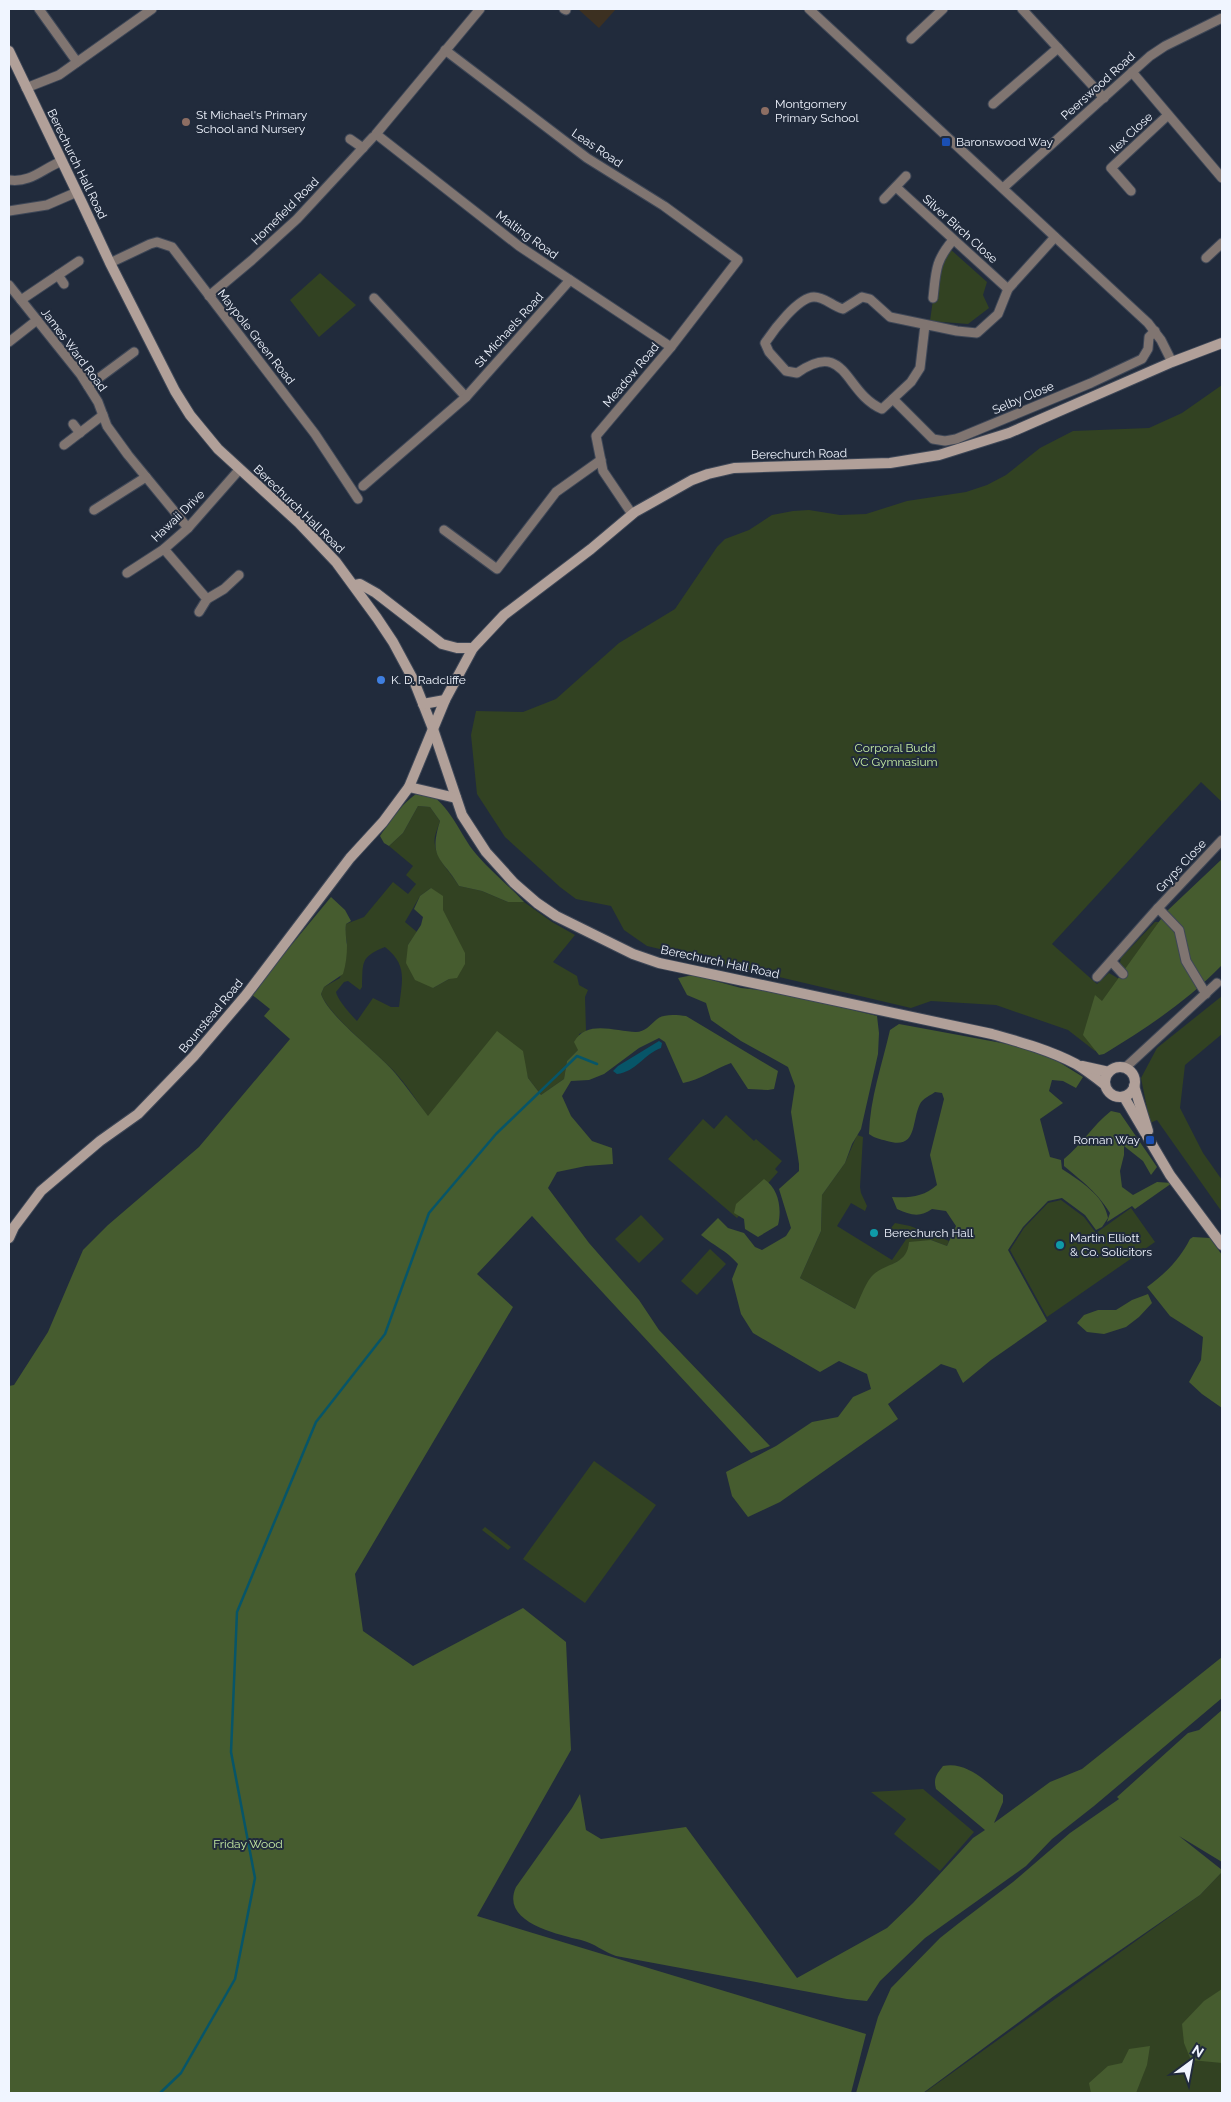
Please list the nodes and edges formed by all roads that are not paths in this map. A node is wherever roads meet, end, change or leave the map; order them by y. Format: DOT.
graph roads {
  1 [pos="39,9"];
  2 [pos="152,9"];
  3 [pos="480,9"];
  4 [pos="810,9"];
  5 [pos="943,9"];
  6 [pos="1022,9"];
  7 [pos="1222,18"];
  8 [pos="911,39"];
  9 [pos="1058,48"];
  10 [pos="445,50"];
  11 [pos="9,51"];
  12 [pos="77,62"];
  13 [pos="1132,72"];
  14 [pos="26,88"];
  15 [pos="1104,98"];
  16 [pos="993,104"];
  17 [pos="1168,115"];
  18 [pos="374,136"];
  19 [pos="350,139"];
  20 [pos="363,148"];
  21 [pos="62,160"];
  22 [pos="906,176"];
  23 [pos="1222,178"];
  24 [pos="9,180"];
  25 [pos="896,187"];
  26 [pos="1003,188"];
  27 [pos="1131,191"];
  28 [pos="77,192"];
  29 [pos="884,199"];
  30 [pos="9,212"];
  31 [pos="1055,237"];
  32 [pos="953,240"];
  33 [pos="1222,243"];
  34 [pos="1206,258"];
  35 [pos="738,260"];
  36 [pos="79,261"];
  37 [pos="110,263"];
  38 [pos="58,275"];
  39 [pos="570,280"];
  40 [pos="64,284"];
  41 [pos="9,285"];
  42 [pos="1008,289"];
  43 [pos="209,296"];
  44 [pos="374,298"];
  45 [pos="933,298"];
  46 [pos="21,300"];
  47 [pos="37,320"];
  48 [pos="925,325"];
  49 [pos="1155,331"];
  50 [pos="9,342"];
  51 [pos="1222,343"];
  52 [pos="670,347"];
  53 [pos="134,352"];
  54 [pos="1172,362"];
  55 [pos="88,386"];
  56 [pos="466,397"];
  57 [pos="893,400"];
  58 [pos="103,415"];
  59 [pos="73,424"];
  60 [pos="80,433"];
  61 [pos="64,445"];
  62 [pos="601,460"];
  63 [pos="239,470"];
  64 [pos="146,477"];
  65 [pos="363,486"];
  66 [pos="358,499"];
  67 [pos="94,510"];
  68 [pos="632,514"];
  69 [pos="188,528"];
  70 [pos="444,530"];
  71 [pos="164,549"];
  72 [pos="127,573"];
  73 [pos="239,575"];
  74 [pos="355,585"];
  75 [pos="207,599"];
  76 [pos="199,612"];
  77 [pos="472,648"];
  78 [pos="445,700"];
  79 [pos="423,704"];
  80 [pos="433,729"];
  81 [pos="409,787"];
  82 [pos="456,798"];
  83 [pos="1222,840"];
  84 [pos="1158,908"];
  85 [pos="1112,962"];
  86 [pos="1123,974"];
  87 [pos="1097,977"];
  88 [pos="1217,983"];
  89 [pos="1206,994"];
  90 [pos="1077,1065"];
  91 [pos="1126,1067"];
  92 [pos="1108,1072"];
  93 [pos="1104,1084"];
  94 [pos="1134,1086"];
  95 [pos="1124,1097"];
  96 [pos="1148,1137"];
  97 [pos="9,1238"];
  98 [pos="1222,1245"];
  1 -- 12 [label="street"];
  2 -- 12 [label="street"];
  3 -- 10 [label="street, Homefield Road"];
  4 -- 26 [label="street"];
  5 -- 8 [label="street"];
  6 -- 9 [label="street"];
  7 -- 13 [label="street, Peerswood Road"];
  9 -- 15 [label="street"];
  9 -- 16 [label="street"];
  10 -- 18 [label="street, Homefield Road"];
  10 -- 35 [label="street, Leas Road"];
  11 -- 14 [label="street, Berechurch Hall Road"];
  12 -- 14 [label="street"];
  13 -- 15 [label="street, Peerswood Road"];
  13 -- 17 [label="street, Ilex Close"];
  14 -- 21 [label="street, Berechurch Hall Road"];
  15 -- 26 [label="street, Peerswood Road"];
  17 -- 23 [label="street, Ilex Close"];
  17 -- 27 [label="street, Ilex Close"];
  18 -- 20 [label="street, Homefield Road"];
  18 -- 39 [label="street, Malting Road"];
  19 -- 20 [label="street"];
  20 -- 43 [label="street, Homefield Road"];
  21 -- 24 [label="street"];
  21 -- 28 [label="street, Berechurch Hall Road"];
  22 -- 25 [label="street"];
  25 -- 29 [label="street"];
  25 -- 32 [label="street, Silver Birch Close"];
  26 -- 31 [label="street"];
  28 -- 30 [label="street"];
  28 -- 37 [label="street, Berechurch Hall Road"];
  31 -- 42 [label="street"];
  31 -- 49 [label="street"];
  32 -- 42 [label="street, Silver Birch Close"];
  32 -- 45 [label="street"];
  33 -- 34 [label="street"];
  35 -- 52 [label="street, Meadow Road"];
  36 -- 38 [label="street"];
  37 -- 43 [label="street, Maypole Green Road"];
  37 -- 63 [label="street, Berechurch Hall Road"];
  38 -- 40 [label="street"];
  38 -- 46 [label="street"];
  39 -- 52 [label="street, Malting Road"];
  39 -- 56 [label="street, St Michaels Road"];
  41 -- 46 [label="street, James Ward Road"];
  42 -- 48 [label="street"];
  43 -- 66 [label="street, Maypole Green Road"];
  44 -- 56 [label="street"];
  46 -- 47 [label="street, James Ward Road"];
  47 -- 50 [label="street"];
  47 -- 55 [label="street, James Ward Road"];
  48 -- 57 [label="street"];
  48 -- 57 [label="street"];
  49 -- 54 [label="street"];
  49 -- 57 [label="street, Selby Close"];
  51 -- 54 [label="street, Berechurch Road"];
  52 -- 62 [label="street, Meadow Road"];
  53 -- 55 [label="street"];
  54 -- 68 [label="street, Berechurch Road"];
  55 -- 58 [label="street, James Ward Road"];
  56 -- 65 [label="street, St Michaels Road"];
  58 -- 60 [label="street"];
  58 -- 64 [label="street, James Ward Road"];
  59 -- 60 [label="street"];
  60 -- 61 [label="street"];
  62 -- 68 [label="street, Meadow Road"];
  62 -- 70 [label="street"];
  63 -- 69 [label="street, Hawaii Drive"];
  63 -- 74 [label="street, Berechurch Hall Road"];
  64 -- 67 [label="street"];
  64 -- 69 [label="street, James Ward Road"];
  68 -- 77 [label="street, Berechurch Road"];
  69 -- 71 [label="street, Hawaii Drive"];
  71 -- 72 [label="street, Hawaii Drive"];
  71 -- 75 [label="street"];
  73 -- 75 [label="street"];
  74 -- 77 [label="street"];
  74 -- 79 [label="street, Berechurch Hall Road"];
  75 -- 76 [label="street"];
  77 -- 78 [label="street, Berechurch Road"];
  78 -- 79 [label="street"];
  78 -- 80 [label="street, Berechurch Road"];
  79 -- 80 [label="street, Berechurch Hall Road"];
  80 -- 81 [label="street, Bounstead Road"];
  80 -- 82 [label="street, Berechurch Hall Road"];
  81 -- 82 [label="street"];
  81 -- 97 [label="street, Bounstead Road"];
  82 -- 90 [label="street, Berechurch Hall Road"];
  83 -- 84 [label="street, Gryps Close"];
  84 -- 85 [label="street, Gryps Close"];
  84 -- 89 [label="street, Gryps Close"];
  85 -- 86 [label="street"];
  85 -- 87 [label="street, Gryps Close"];
  88 -- 89 [label="street"];
  89 -- 91 [label="street"];
  90 -- 92 [label="street, Berechurch Hall Road"];
  90 -- 93 [label="street, Berechurch Hall Road"];
  91 -- 92 [label="street"];
  91 -- 94 [label="street"];
  92 -- 93 [label="street"];
  93 -- 95 [label="street"];
  94 -- 95 [label="street"];
  94 -- 96 [label="street"];
  95 -- 96 [label="street"];
  96 -- 98 [label="street"];
}
